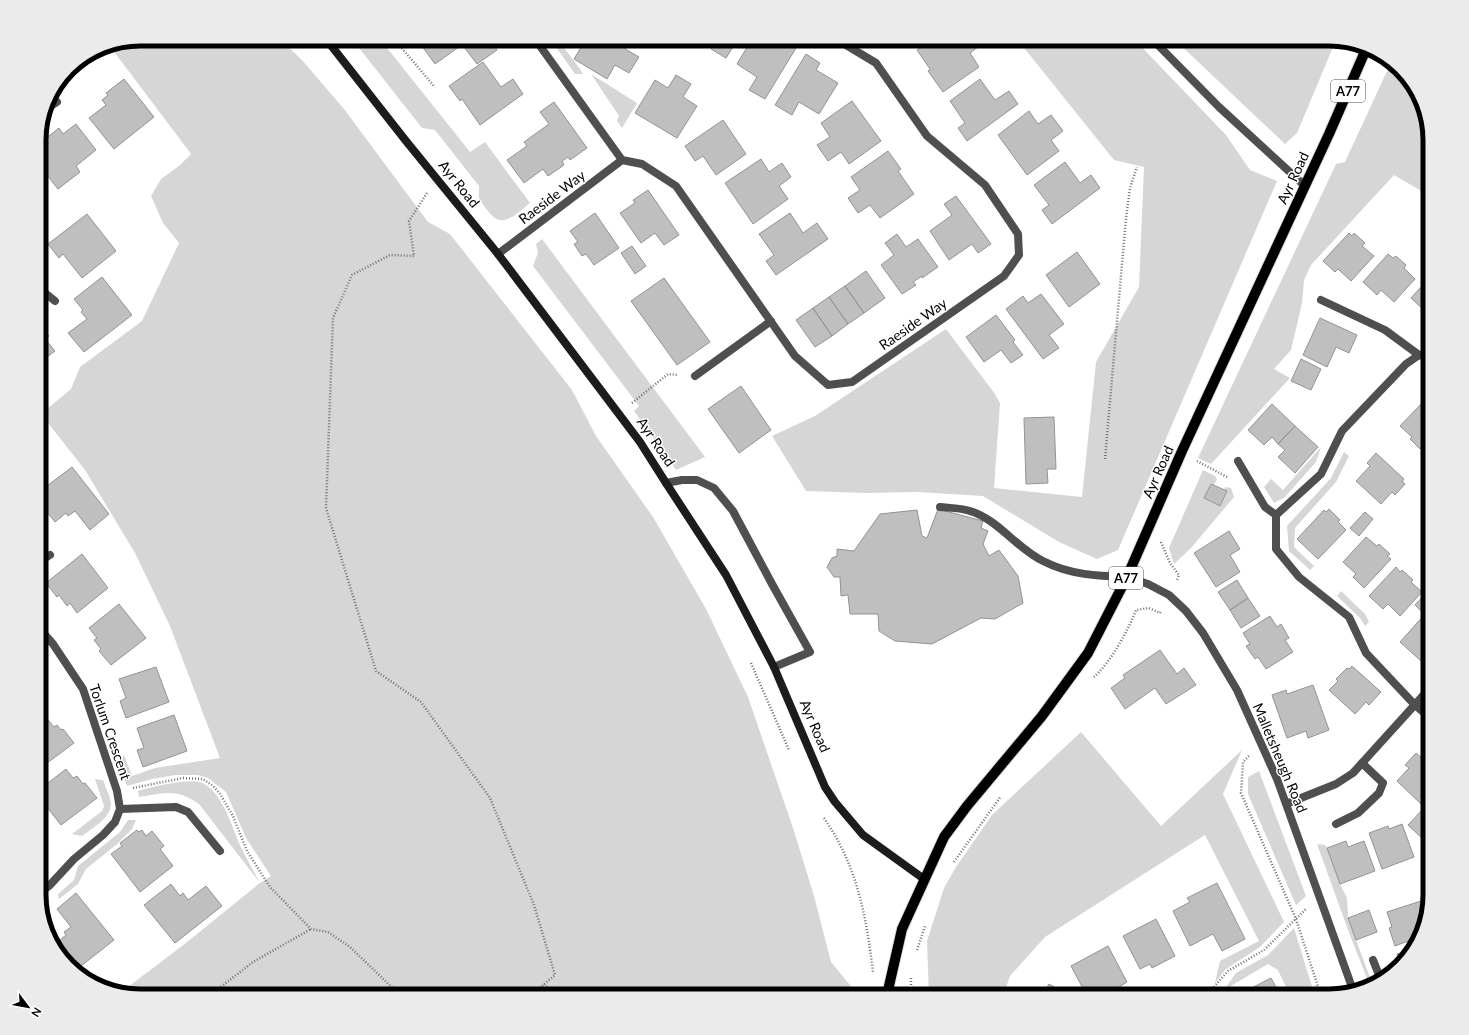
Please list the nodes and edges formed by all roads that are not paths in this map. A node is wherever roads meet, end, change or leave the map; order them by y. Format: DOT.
graph roads {
  1 [pos="332,46"];
  2 [pos="542,46"];
  3 [pos="848,46"];
  4 [pos="1159,46"];
  5 [pos="1363,53"];
  6 [pos="57,102"];
  7 [pos="53,105"];
  8 [pos="622,160"];
  9 [pos="1305,186"];
  10 [pos="498,254"];
  11 [pos="46,294"];
  12 [pos="1321,300"];
  13 [pos="55,301"];
  14 [pos="770,321"];
  15 [pos="1419,355"];
  16 [pos="1423,356"];
  17 [pos="695,376"];
  18 [pos="1238,461"];
  19 [pos="666,484"];
  20 [pos="940,507"];
  21 [pos="1276,516"];
  22 [pos="50,555"];
  23 [pos="46,558"];
  24 [pos="1127,577"];
  25 [pos="46,636"];
  26 [pos="774,666"];
  27 [pos="1423,695"];
  28 [pos="1414,704"];
  29 [pos="1423,712"];
  30 [pos="1362,763"];
  31 [pos="1286,804"];
  32 [pos="120,809"];
  33 [pos="1336,824"];
  34 [pos="220,851"];
  35 [pos="924,879"];
  36 [pos="46,888"];
  37 [pos="1373,960"];
  38 [pos="1379,974"];
  39 [pos="1352,986"];
  40 [pos="889,989"];
  1 -- 10 [label="street, Ayr Road"];
  2 -- 8 [label="street"];
  3 -- 14 [label="street, Raeside Way"];
  4 -- 9 [label="street"];
  5 -- 9 [label="main road, Ayr Road / A77"];
  6 -- 7 [label="street"];
  8 -- 10 [label="street, Raeside Way"];
  8 -- 14 [label="street, Raeside Way"];
  9 -- 24 [label="main road, Ayr Road / A77"];
  10 -- 19 [label="street, Ayr Road"];
  11 -- 13 [label="street"];
  12 -- 15 [label="street"];
  14 -- 17 [label="street"];
  15 -- 16 [label="street"];
  15 -- 21 [label="street"];
  18 -- 21 [label="street"];
  19 -- 26 [label="street, Ayr Road"];
  19 -- 26 [label="street"];
  20 -- 24 [label="street, Malletsheugh Road"];
  21 -- 28 [label="street"];
  22 -- 23 [label="street"];
  24 -- 31 [label="street, Malletsheugh Road"];
  24 -- 35 [label="main road, Ayr Road / A77"];
  25 -- 32 [label="street, Torlum Crescent"];
  26 -- 35 [label="street, Ayr Road"];
  27 -- 28 [label="street"];
  28 -- 29 [label="street"];
  28 -- 30 [label="street"];
  30 -- 31 [label="street"];
  30 -- 33 [label="street"];
  31 -- 39 [label="street, Malletsheugh Road"];
  32 -- 34 [label="street"];
  32 -- 36 [label="street"];
  35 -- 40 [label="main road, Ayr Road / A77"];
  37 -- 38 [label="street"];
}
